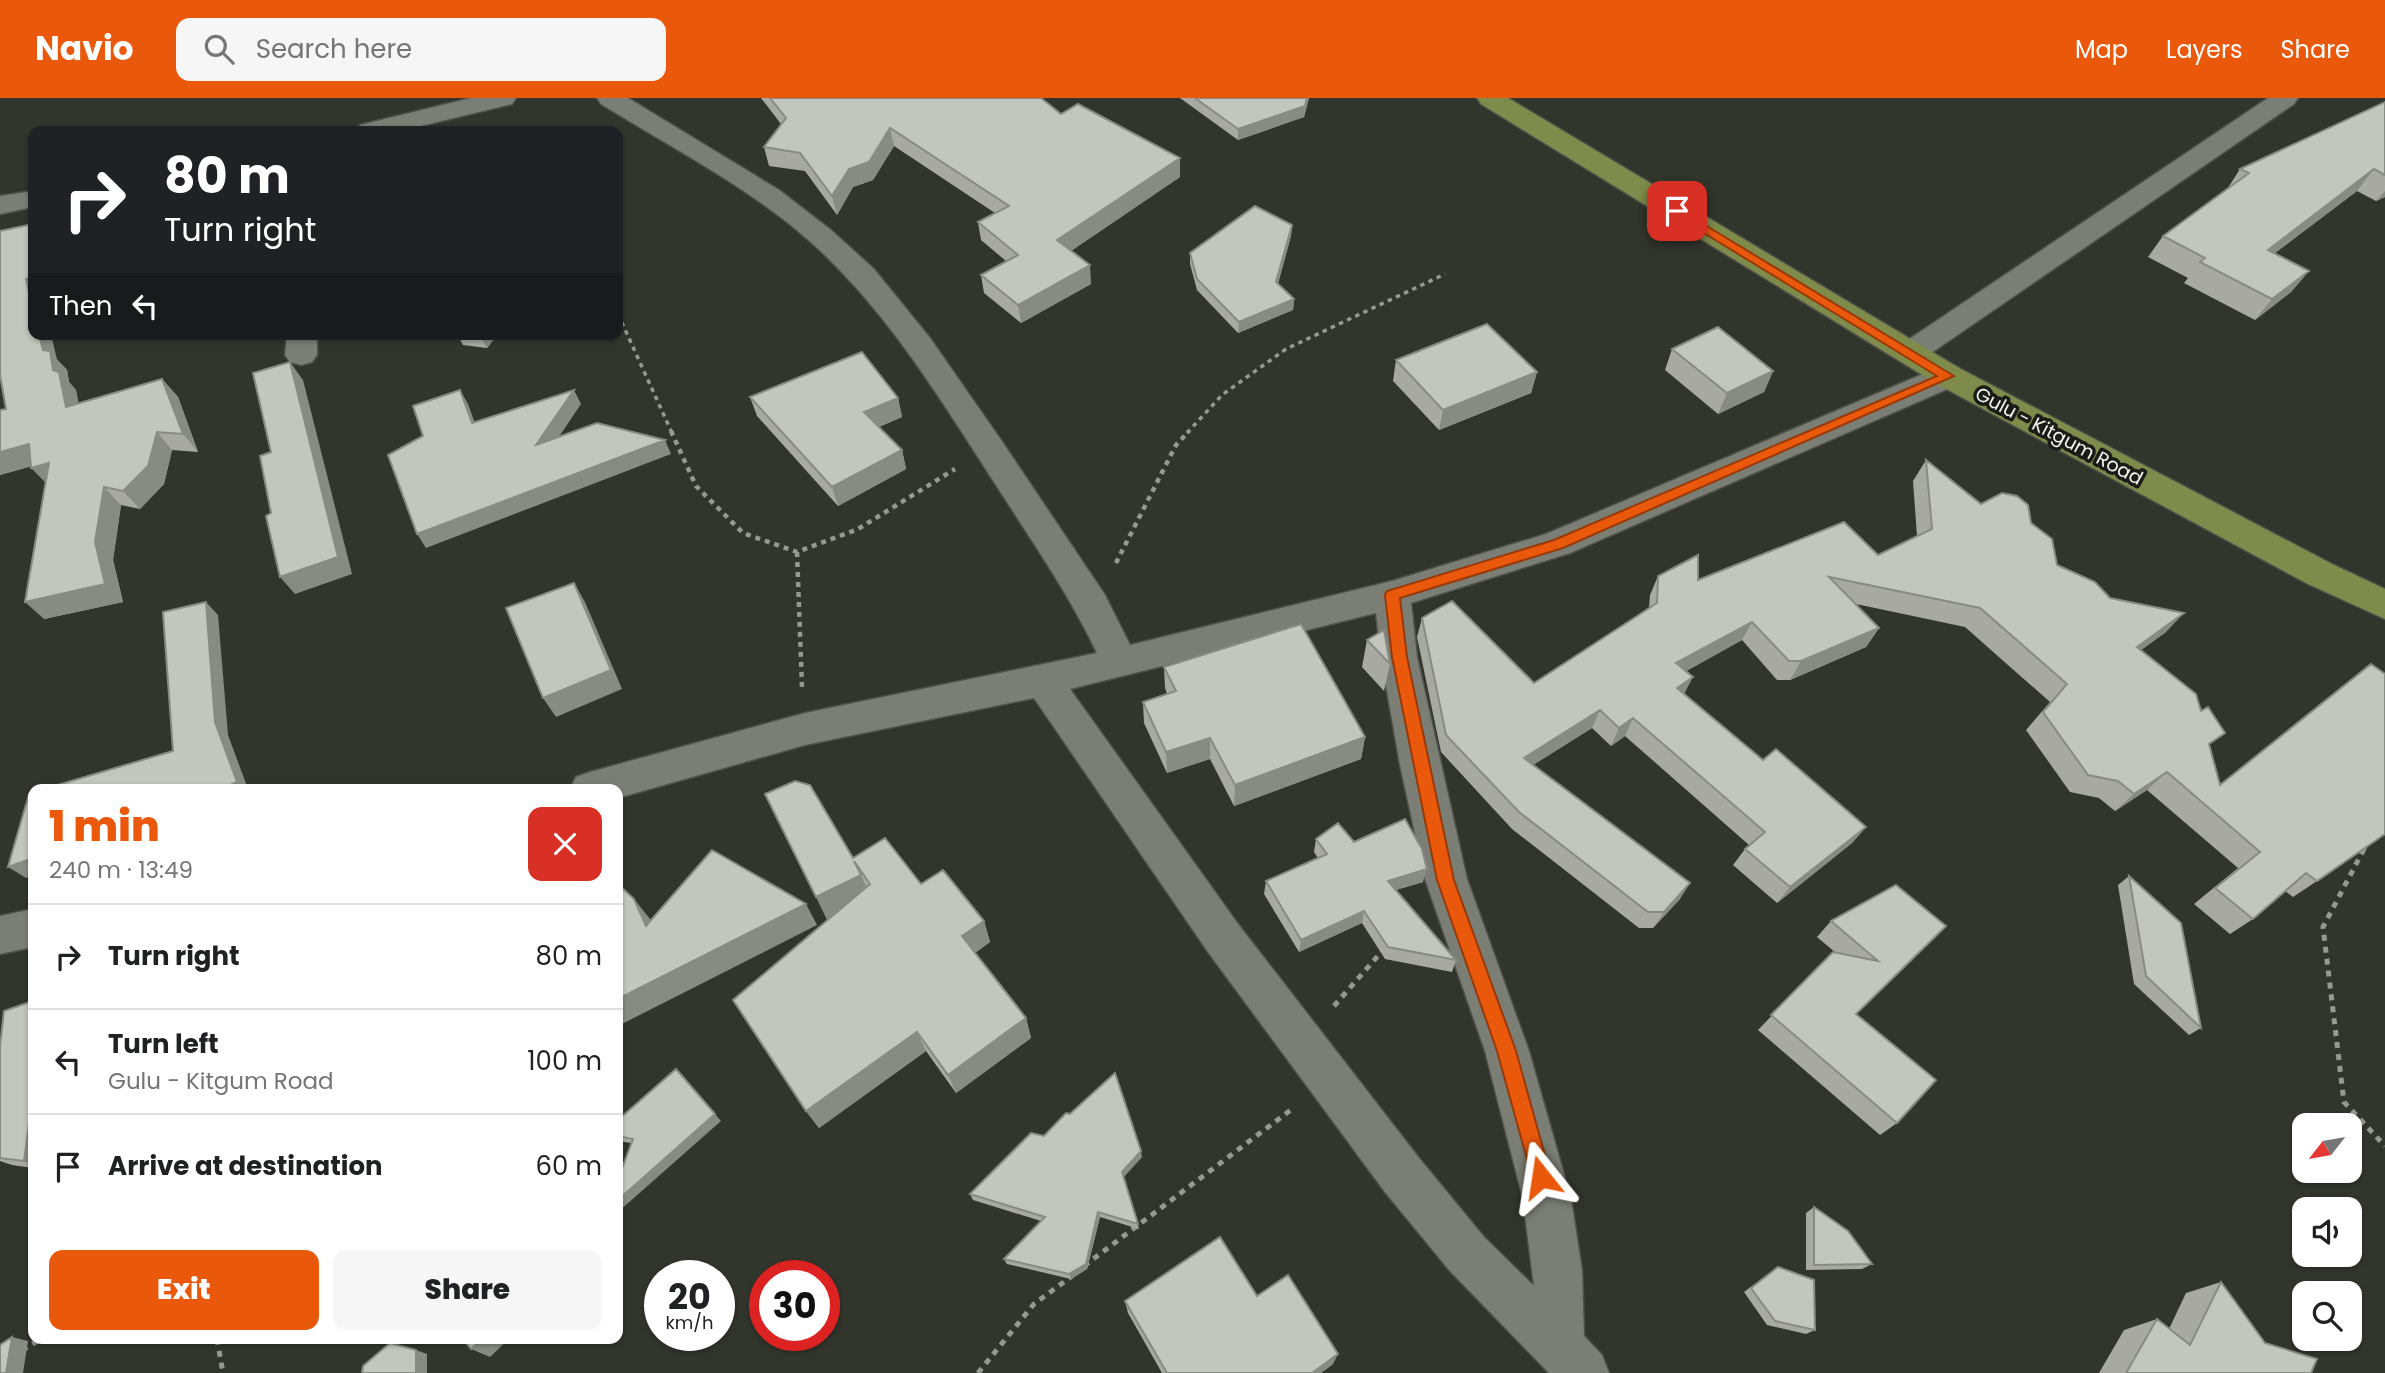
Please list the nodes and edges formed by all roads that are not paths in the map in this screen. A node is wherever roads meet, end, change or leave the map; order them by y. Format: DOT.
graph roads {
  1 [pos="503,98"];
  2 [pos="610,98"];
  3 [pos="1490,98"];
  4 [pos="2285,98"];
  5 [pos="389,126"];
  6 [pos="28,200"];
  7 [pos="0,205"];
  8 [pos="1910,353"];
  9 [pos="1948,376"];
  10 [pos="1392,595"];
  11 [pos="2385,605"];
  12 [pos="1120,662"];
  13 [pos="1043,681"];
  14 [pos="608,784"];
  15 [pos="28,929"];
  16 [pos="0,934"];
  17 [pos="1571,1360"];
  1 -- 5 [label="street"];
  2 -- 12 [label="street"];
  3 -- 8 [label="main road, Gulu - Kitgum Road"];
  4 -- 8 [label="street"];
  6 -- 7 [label="street"];
  8 -- 9 [label="main road, Gulu - Kitgum Road"];
  9 -- 10 [label="street"];
  9 -- 11 [label="main road, Gulu - Kitgum Road"];
  10 -- 12 [label="street"];
  10 -- 17 [label="street"];
  12 -- 13 [label="street"];
  13 -- 14 [label="street"];
  13 -- 17 [label="street"];
  15 -- 16 [label="street"];
}
